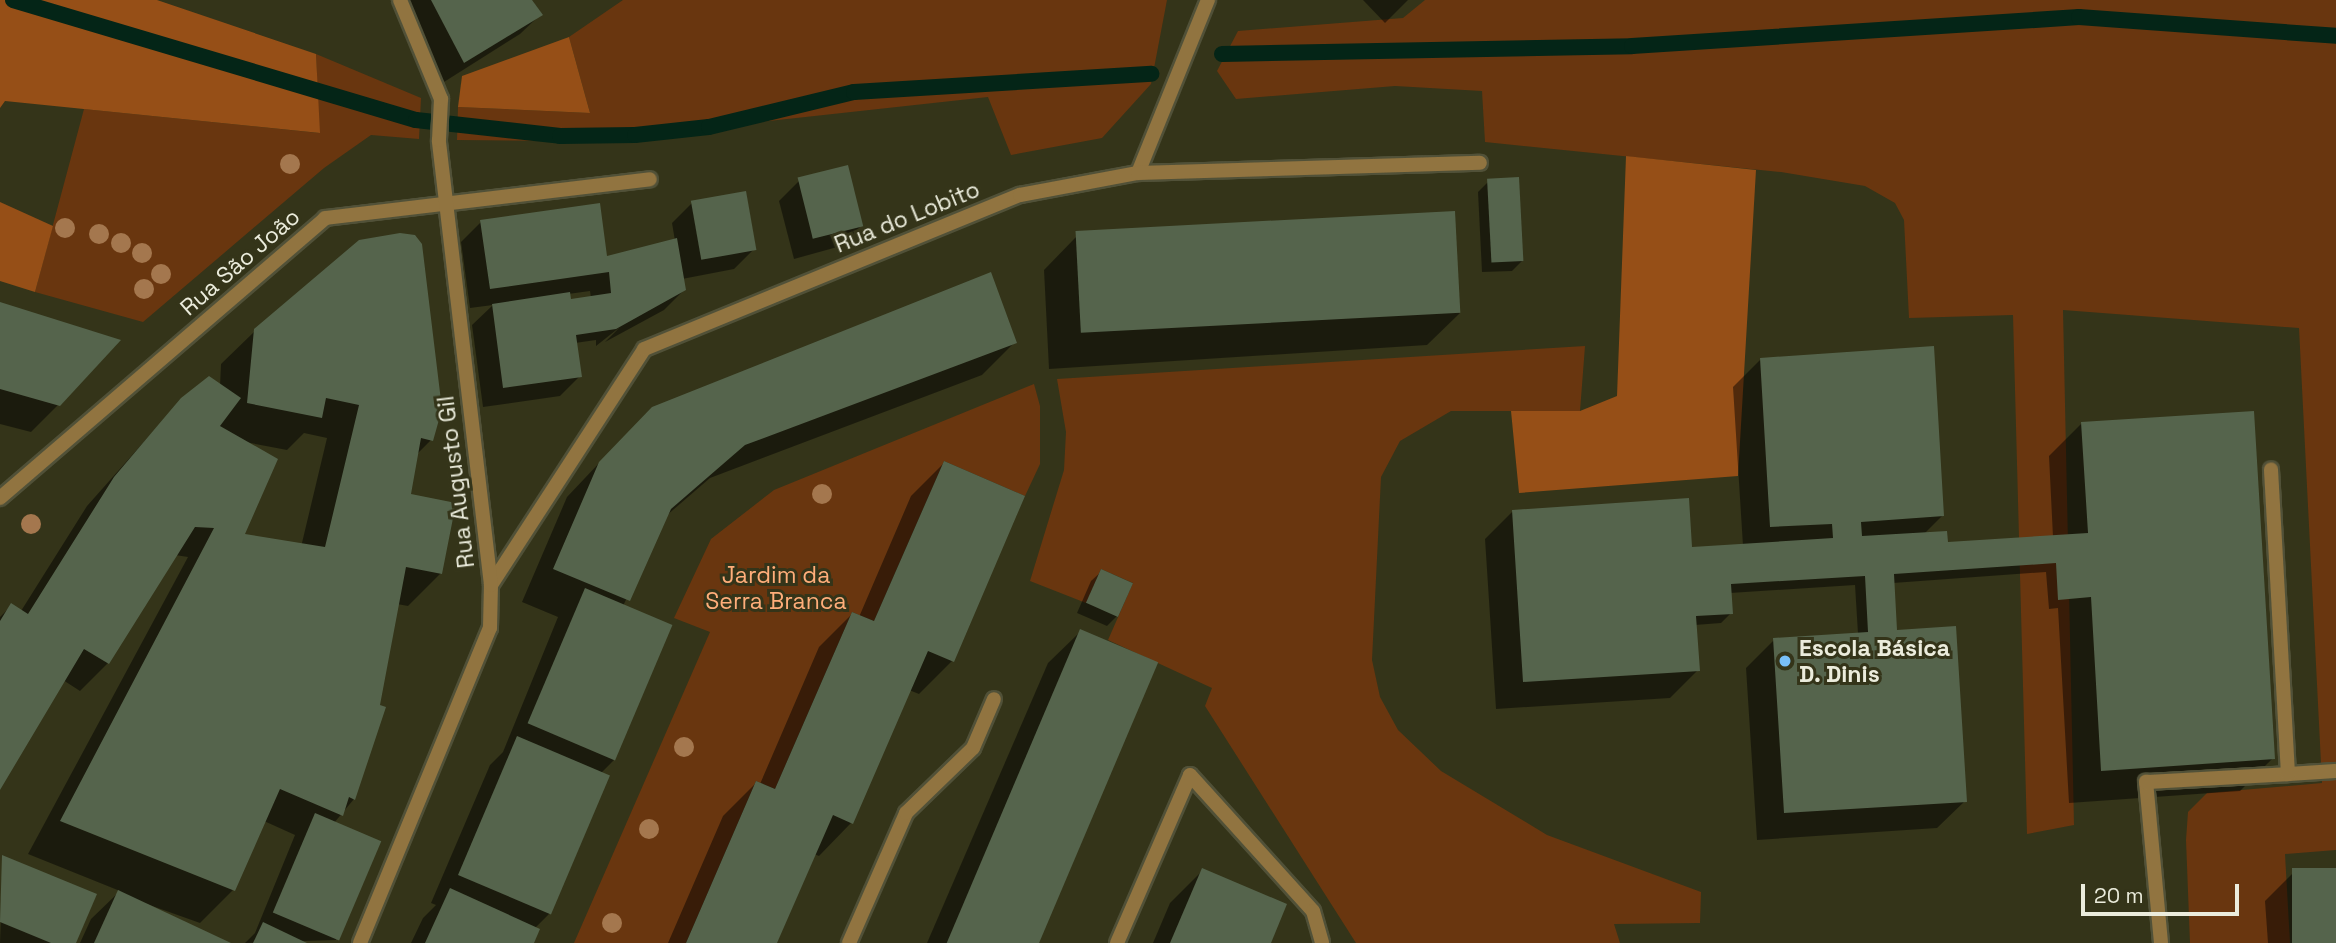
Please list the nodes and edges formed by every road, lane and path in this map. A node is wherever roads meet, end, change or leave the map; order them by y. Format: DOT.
graph roads {
  1 [pos="400,0"];
  2 [pos="1208,0"];
  3 [pos="1480,163"];
  4 [pos="1138,173"];
  5 [pos="650,179"];
  6 [pos="446,200"];
  7 [pos="2271,469"];
  8 [pos="0,498"];
  9 [pos="491,585"];
  10 [pos="994,699"];
  11 [pos="2336,771"];
  12 [pos="2288,774"];
  13 [pos="360,943"];
  14 [pos="849,943"];
  15 [pos="1117,943"];
  16 [pos="1322,943"];
  17 [pos="2161,943"];
  1 -- 6 [label="street, Rua Augusto Gil"];
  2 -- 4 [label="street"];
  3 -- 4 [label="street, Rua do Lobito"];
  4 -- 9 [label="street, Rua do Lobito"];
  5 -- 6 [label="street, Rua São João"];
  6 -- 8 [label="street, Rua São João"];
  6 -- 9 [label="street, Rua Augusto Gil"];
  7 -- 12 [label="street"];
  9 -- 13 [label="street, Rua Augusto Gil"];
  10 -- 14 [label="street"];
  11 -- 12 [label="street"];
  12 -- 17 [label="street"];
  15 -- 16 [label="street"];
}
